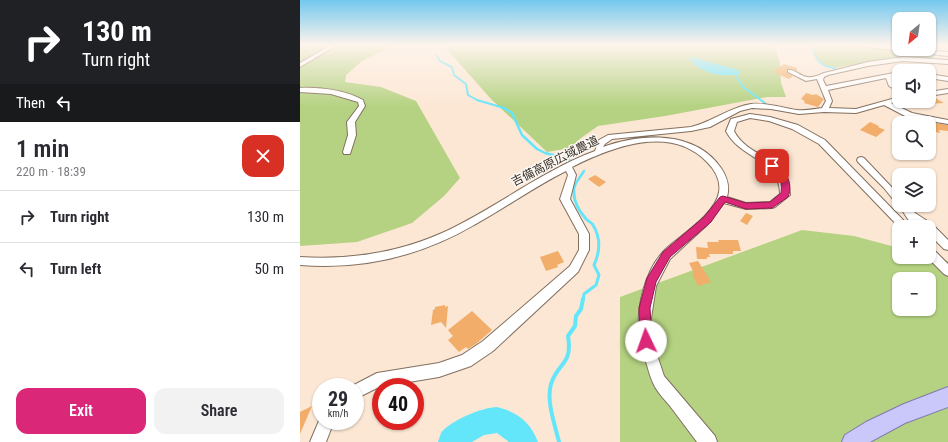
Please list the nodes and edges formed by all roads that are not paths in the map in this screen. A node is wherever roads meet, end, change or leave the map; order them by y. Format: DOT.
graph roads {
  1 [pos="861,66"];
  2 [pos="790,71"];
  3 [pos="892,75"];
  4 [pos="889,76"];
  5 [pos="821,77"];
  6 [pos="936,77"];
  7 [pos="948,79"];
  8 [pos="892,87"];
  9 [pos="823,89"];
  10 [pos="300,90"];
  11 [pos="948,91"];
  12 [pos="936,93"];
  13 [pos="892,101"];
  14 [pos="884,103"];
  15 [pos="824,110"];
  16 [pos="948,122"];
  17 [pos="599,151"];
  18 [pos="347,152"];
  19 [pos="861,160"];
  20 [pos="568,167"];
  21 [pos="892,192"];
  22 [pos="723,199"];
  23 [pos="909,212"];
  24 [pos="912,216"];
  25 [pos="898,220"];
  26 [pos="914,220"];
  27 [pos="917,220"];
  28 [pos="936,235"];
  29 [pos="948,246"];
  30 [pos="936,259"];
  31 [pos="300,261"];
  32 [pos="948,271"];
  33 [pos="364,386"];
  34 [pos="948,397"];
  35 [pos="323,430"];
  36 [pos="318,442"];
  37 [pos="709,442"];
  38 [pos="852,442"];
  1 -- 5 [label="street"];
  2 -- 5 [label="street"];
  3 -- 4 [label="street"];
  4 -- 8 [label="street"];
  4 -- 9 [label="street"];
  5 -- 9 [label="street"];
  6 -- 7 [label="street"];
  9 -- 15 [label="street"];
  10 -- 18 [label="street"];
  11 -- 12 [label="street"];
  13 -- 14 [label="street"];
  14 -- 15 [label="street"];
  14 -- 16 [label="street"];
  15 -- 17 [label="street"];
  17 -- 20 [label="street, 吉備高原広域農道"];
  17 -- 22 [label="street, 吉備高原広域農道"];
  19 -- 21 [label="street"];
  20 -- 31 [label="street, 吉備高原広域農道"];
  20 -- 33 [label="street"];
  22 -- 25 [label="street"];
  22 -- 37 [label="street"];
  23 -- 24 [label="street"];
  24 -- 26 [label="street"];
  24 -- 27 [label="street"];
  28 -- 29 [label="street"];
  30 -- 32 [label="street"];
  34 -- 38 [label="main road"];
  35 -- 36 [label="street"];
}
